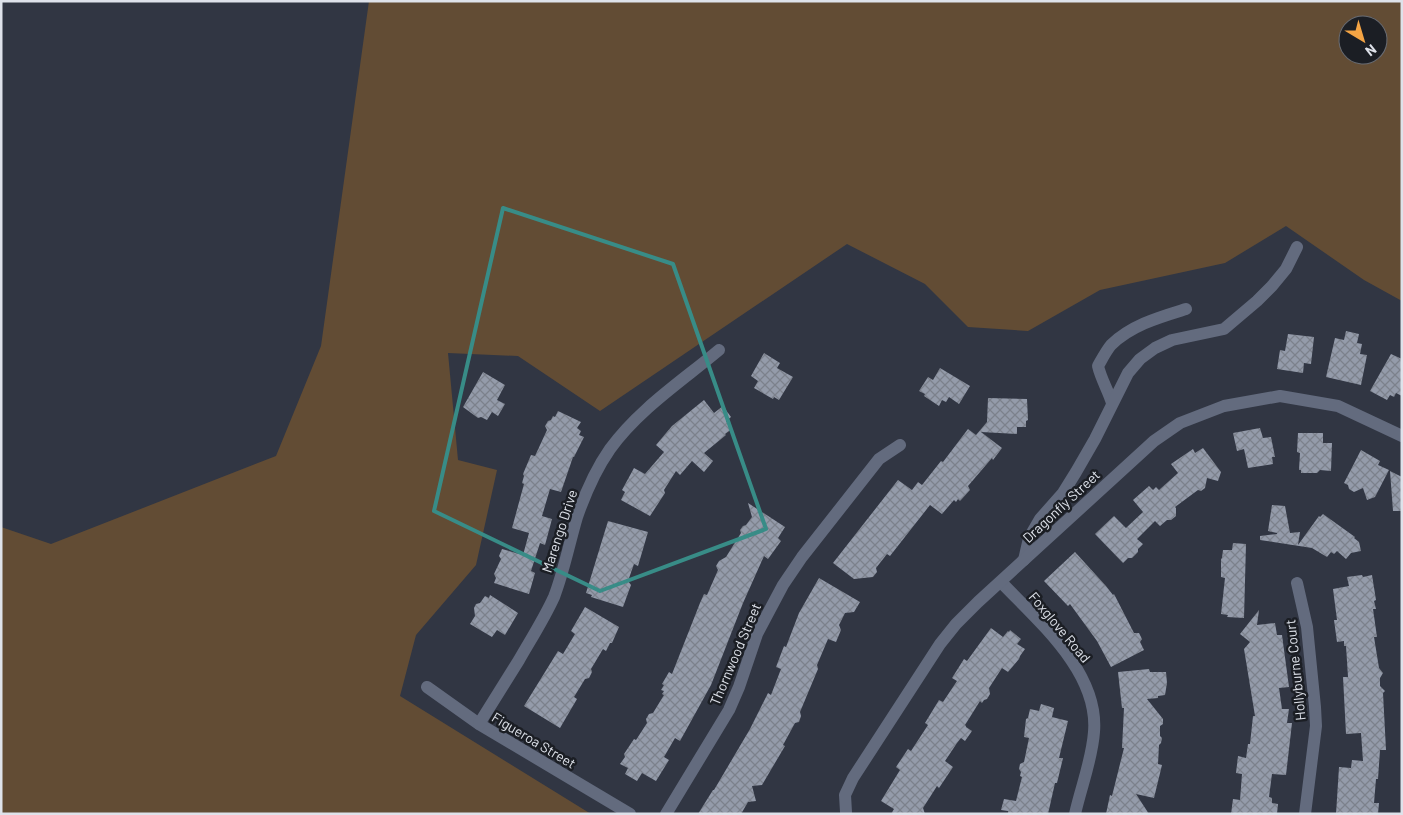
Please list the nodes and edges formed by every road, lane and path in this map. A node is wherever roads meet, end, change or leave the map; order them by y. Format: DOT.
graph roads {
  1 [pos="1297,247"];
  2 [pos="1186,309"];
  3 [pos="719,350"];
  4 [pos="1112,403"];
  5 [pos="1402,436"];
  6 [pos="900,445"];
  7 [pos="1024,560"];
  8 [pos="1001,582"];
  9 [pos="1297,583"];
  10 [pos="427,687"];
  11 [pos="479,724"];
  12 [pos="846,812"];
  13 [pos="630,814"];
  14 [pos="666,814"];
  15 [pos="1075,814"];
  16 [pos="1305,814"];
  1 -- 4 [label="street"];
  2 -- 4 [label="street"];
  3 -- 11 [label="street, Marengo Drive"];
  4 -- 7 [label="street"];
  5 -- 7 [label="street, Dragonfly Street"];
  6 -- 14 [label="street, Thornwood Street"];
  7 -- 8 [label="street, Dragonfly Street"];
  8 -- 12 [label="street, Dragonfly Street"];
  8 -- 15 [label="street, Foxglove Road"];
  9 -- 16 [label="street, Hollyburne Court"];
  10 -- 11 [label="street, Figueroa Street"];
  11 -- 13 [label="street, Figueroa Street"];
}
